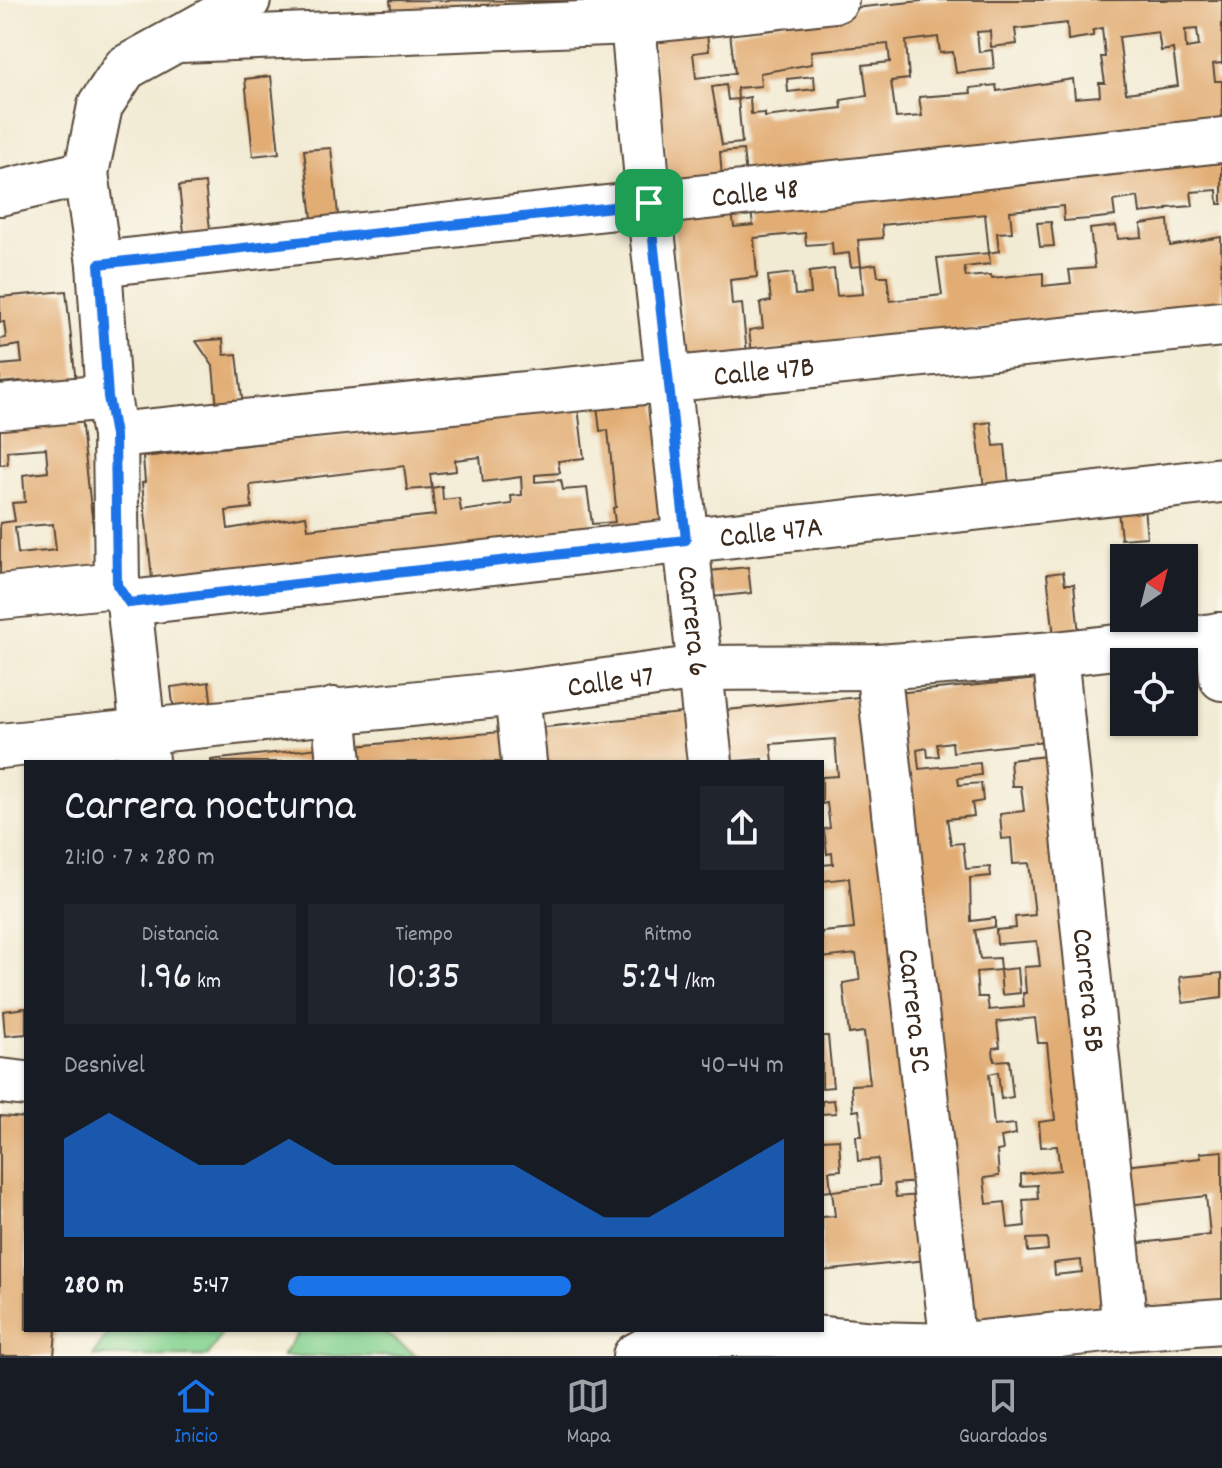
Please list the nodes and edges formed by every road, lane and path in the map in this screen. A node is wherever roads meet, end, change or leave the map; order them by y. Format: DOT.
graph roads {
  1 [pos="248,0"];
  2 [pos="836,0"];
  3 [pos="632,11"];
  4 [pos="180,40"];
  5 [pos="1222,140"];
  6 [pos="86,173"];
  7 [pos="0,193"];
  8 [pos="649,203"];
  9 [pos="99,264"];
  10 [pos="1222,324"];
  11 [pos="668,380"];
  12 [pos="0,407"];
  13 [pos="111,416"];
  14 [pos="1222,480"];
  15 [pos="686,540"];
  16 [pos="123,594"];
  17 [pos="0,597"];
  18 [pos="1220,635"];
  19 [pos="1055,654"];
  20 [pos="878,667"];
  21 [pos="700,668"];
  22 [pos="1222,678"];
  23 [pos="517,693"];
  24 [pos="334,710"];
  25 [pos="0,746"];
  26 [pos="145,747"];
  27 [pos="339,760"];
  28 [pos="524,760"];
  29 [pos="710,760"];
  30 [pos="0,1081"];
  31 [pos="24,1084"];
  32 [pos="1222,1321"];
  33 [pos="1125,1328"];
  34 [pos="669,1332"];
  35 [pos="772,1340"];
  36 [pos="886,1350"];
  37 [pos="954,1351"];
  38 [pos="635,1356"];
  1 -- 4 [label="street"];
  2 -- 3 [label="street"];
  3 -- 4 [label="street"];
  3 -- 8 [label="street, Carrera 6"];
  4 -- 6 [label="street"];
  5 -- 8 [label="street, Calle 48"];
  6 -- 7 [label="street"];
  6 -- 9 [label="street"];
  8 -- 9 [label="street, Calle 48"];
  8 -- 11 [label="street, Carrera 6"];
  9 -- 13 [label="street"];
  10 -- 11 [label="street, Calle 47B"];
  11 -- 13 [label="street, Calle 47B"];
  11 -- 15 [label="street, Carrera 6"];
  12 -- 13 [label="street"];
  13 -- 16 [label="street"];
  14 -- 15 [label="street, Calle 47A"];
  15 -- 16 [label="street, Calle 47A"];
  15 -- 21 [label="street, Carrera 6"];
  16 -- 17 [label="street, Calle 47A"];
  16 -- 26 [label="street"];
  18 -- 19 [label="street, Calle 47"];
  18 -- 22 [label="street"];
  19 -- 20 [label="street, Calle 47"];
  19 -- 33 [label="street, Carrera 5B"];
  20 -- 21 [label="street, Calle 47"];
  20 -- 37 [label="street, Carrera 5C"];
  21 -- 23 [label="street, Calle 47"];
  21 -- 29 [label="street, Carrera 6"];
  23 -- 24 [label="street, Calle 47"];
  23 -- 28 [label="street"];
  24 -- 26 [label="street, Calle 47"];
  24 -- 27 [label="street"];
  25 -- 26 [label="street, Calle 47"];
  30 -- 31 [label="street"];
  32 -- 33 [label="street"];
  33 -- 37 [label="street"];
  34 -- 35 [label="street"];
  34 -- 38 [label="street"];
  35 -- 36 [label="street"];
  36 -- 37 [label="street"];
}
